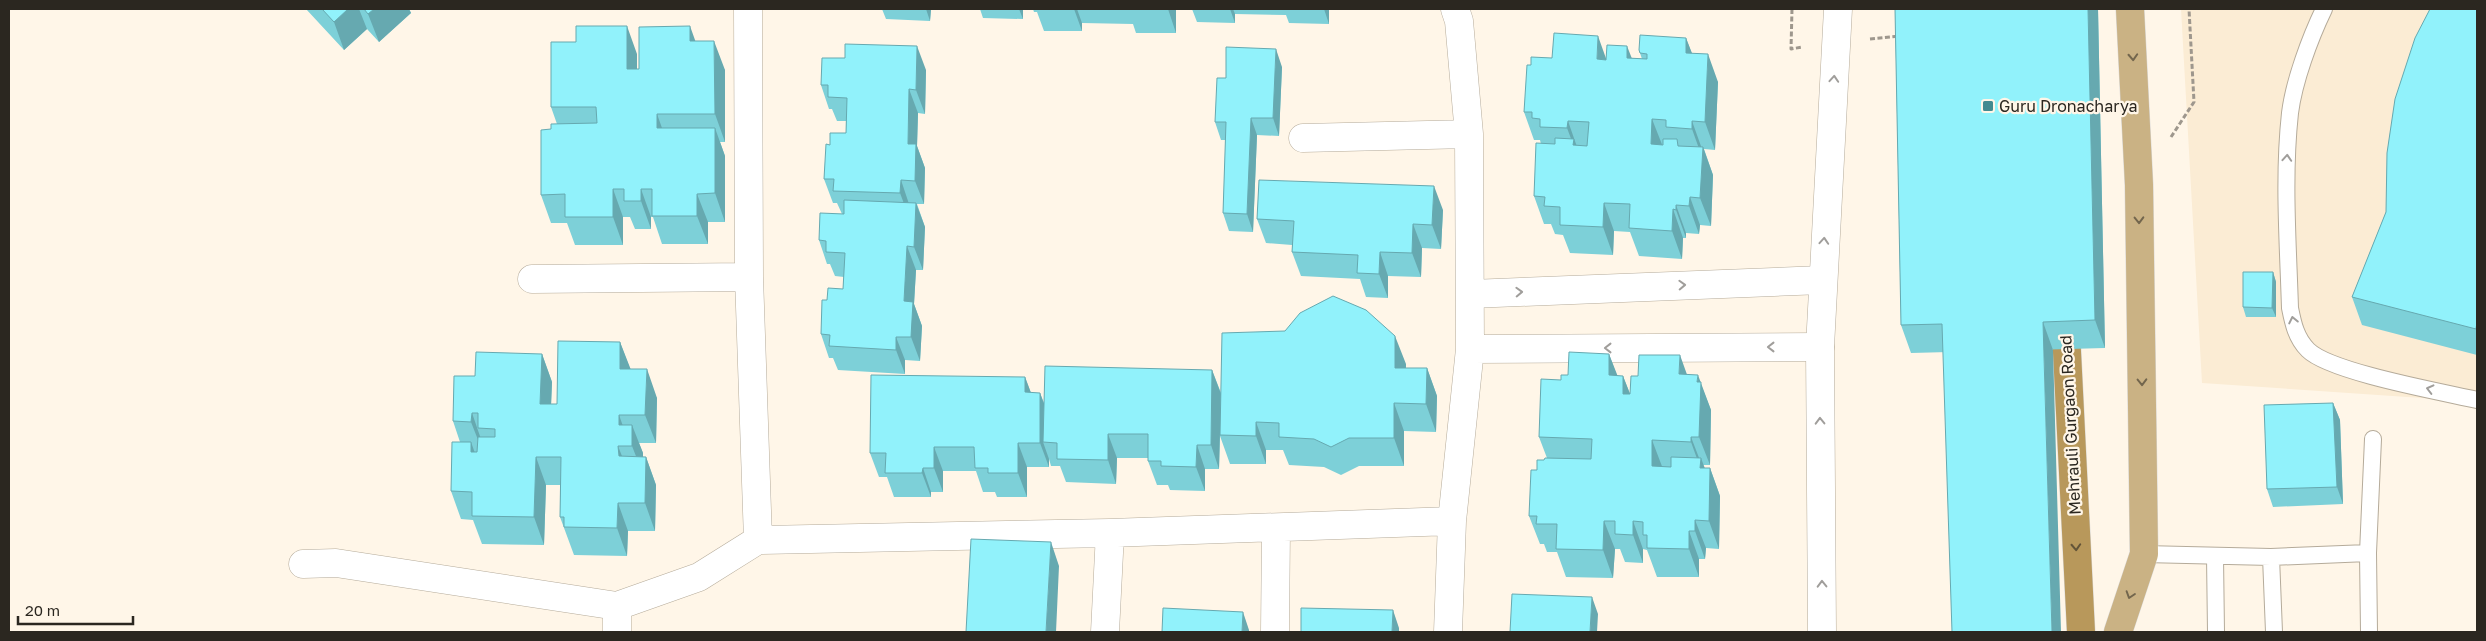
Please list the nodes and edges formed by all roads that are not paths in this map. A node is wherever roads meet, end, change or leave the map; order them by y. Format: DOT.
graph roads {
  1 [pos="748,9"];
  2 [pos="1456,9"];
  3 [pos="1838,9"];
  4 [pos="2130,9"];
  5 [pos="2324,9"];
  6 [pos="1469,134"];
  7 [pos="1303,138"];
  8 [pos="749,277"];
  9 [pos="532,279"];
  10 [pos="1822,280"];
  11 [pos="2063,286"];
  12 [pos="1471,294"];
  13 [pos="1820,347"];
  14 [pos="1470,349"];
  15 [pos="2477,400"];
  16 [pos="2373,439"];
  17 [pos="1452,521"];
  18 [pos="1276,528"];
  19 [pos="1110,533"];
  20 [pos="758,540"];
  21 [pos="2368,553"];
  22 [pos="2144,554"];
  23 [pos="2214,557"];
  24 [pos="2271,558"];
  25 [pos="303,564"];
  26 [pos="617,619"];
  27 [pos="1105,632"];
  28 [pos="1276,632"];
  29 [pos="1448,632"];
  30 [pos="1822,632"];
  31 [pos="2081,632"];
  32 [pos="2118,632"];
  33 [pos="2216,632"];
  34 [pos="2274,632"];
  35 [pos="2369,632"];
  1 -- 8 [label="street"];
  2 -- 6 [label="street"];
  10 -- 3 [label="street, one-way"];
  4 -- 22 [label="main road, one-way"];
  15 -- 5 [label="lane, one-way"];
  6 -- 7 [label="street"];
  6 -- 12 [label="street"];
  8 -- 9 [label="street"];
  8 -- 20 [label="street"];
  12 -- 10 [label="street, one-way"];
  10 -- 13 [label="street"];
  11 -- 31 [label="highway, Mehrauli Gurgaon Road, one-way"];
  12 -- 14 [label="street"];
  13 -- 14 [label="street, one-way"];
  30 -- 13 [label="street, one-way"];
  14 -- 17 [label="street"];
  16 -- 21 [label="lane"];
  17 -- 18 [label="street"];
  17 -- 29 [label="street"];
  18 -- 19 [label="street"];
  18 -- 28 [label="street"];
  19 -- 20 [label="street"];
  19 -- 27 [label="street"];
  20 -- 26 [label="street"];
  21 -- 24 [label="lane"];
  21 -- 35 [label="lane"];
  22 -- 23 [label="lane"];
  22 -- 32 [label="main road, one-way"];
  23 -- 24 [label="lane"];
  23 -- 33 [label="lane"];
  24 -- 34 [label="lane"];
  25 -- 26 [label="street"];
}
